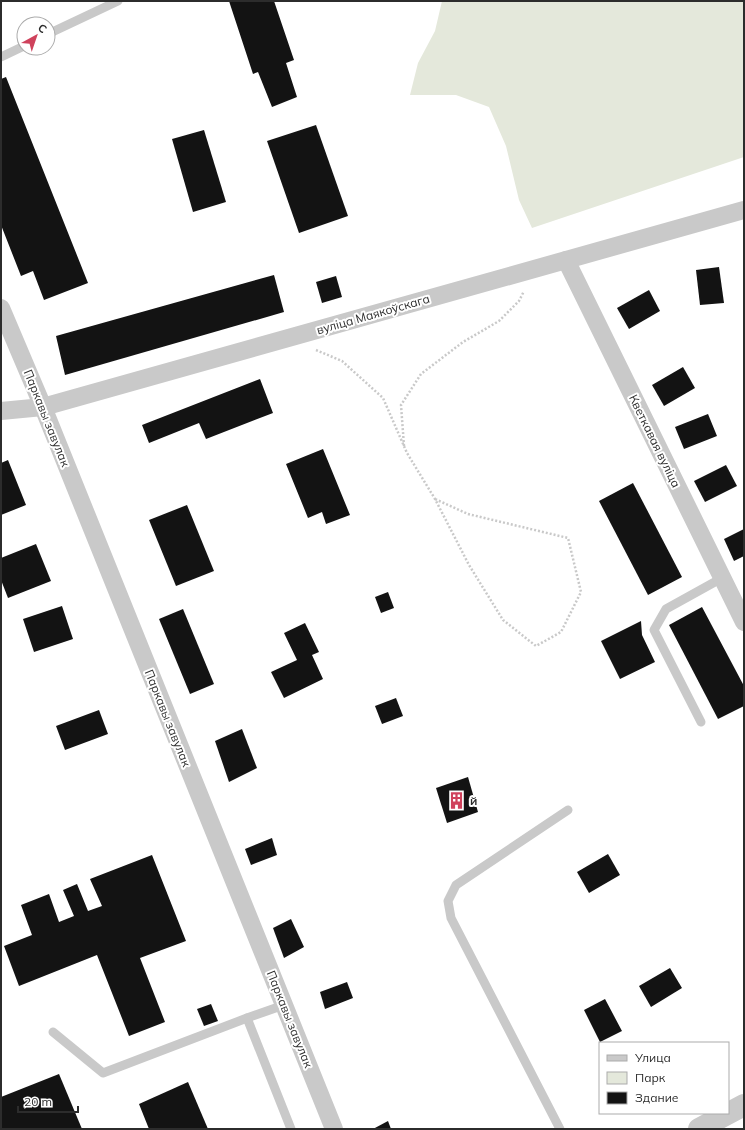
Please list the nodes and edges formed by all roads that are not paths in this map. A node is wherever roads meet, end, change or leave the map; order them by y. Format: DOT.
graph roads {
  1 [pos="118,1"];
  2 [pos="56,30"];
  3 [pos="16,50"];
  4 [pos="1,57"];
  5 [pos="744,210"];
  6 [pos="566,260"];
  7 [pos="1,308"];
  8 [pos="43,406"];
  9 [pos="1,411"];
  10 [pos="722,578"];
  11 [pos="744,622"];
  12 [pos="701,722"];
  13 [pos="568,810"];
  14 [pos="284,1004"];
  15 [pos="247,1018"];
  16 [pos="52,1032"];
  17 [pos="744,1105"];
  18 [pos="729,1113"];
  19 [pos="727,1114"];
  20 [pos="291,1129"];
  21 [pos="334,1129"];
  22 [pos="560,1129"];
  23 [pos="699,1129"];
  1 -- 2 [label="lane"];
  3 -- 4 [label="lane"];
  5 -- 6 [label="street, вуліца Маякоўскага"];
  6 -- 8 [label="street, вуліца Маякоўскага"];
  6 -- 10 [label="street, Кветкавая вуліца"];
  7 -- 8 [label="street, Паркавы завулак"];
  8 -- 9 [label="street, вуліца Маякоўскага"];
  8 -- 14 [label="street, Паркавы завулак"];
  10 -- 11 [label="street, Кветкавая вуліца"];
  10 -- 12 [label="lane"];
  13 -- 22 [label="lane"];
  14 -- 15 [label="lane"];
  14 -- 21 [label="street, Паркавы завулак"];
  15 -- 16 [label="lane"];
  15 -- 20 [label="lane"];
  17 -- 18 [label="street"];
  19 -- 23 [label="street"];
}
